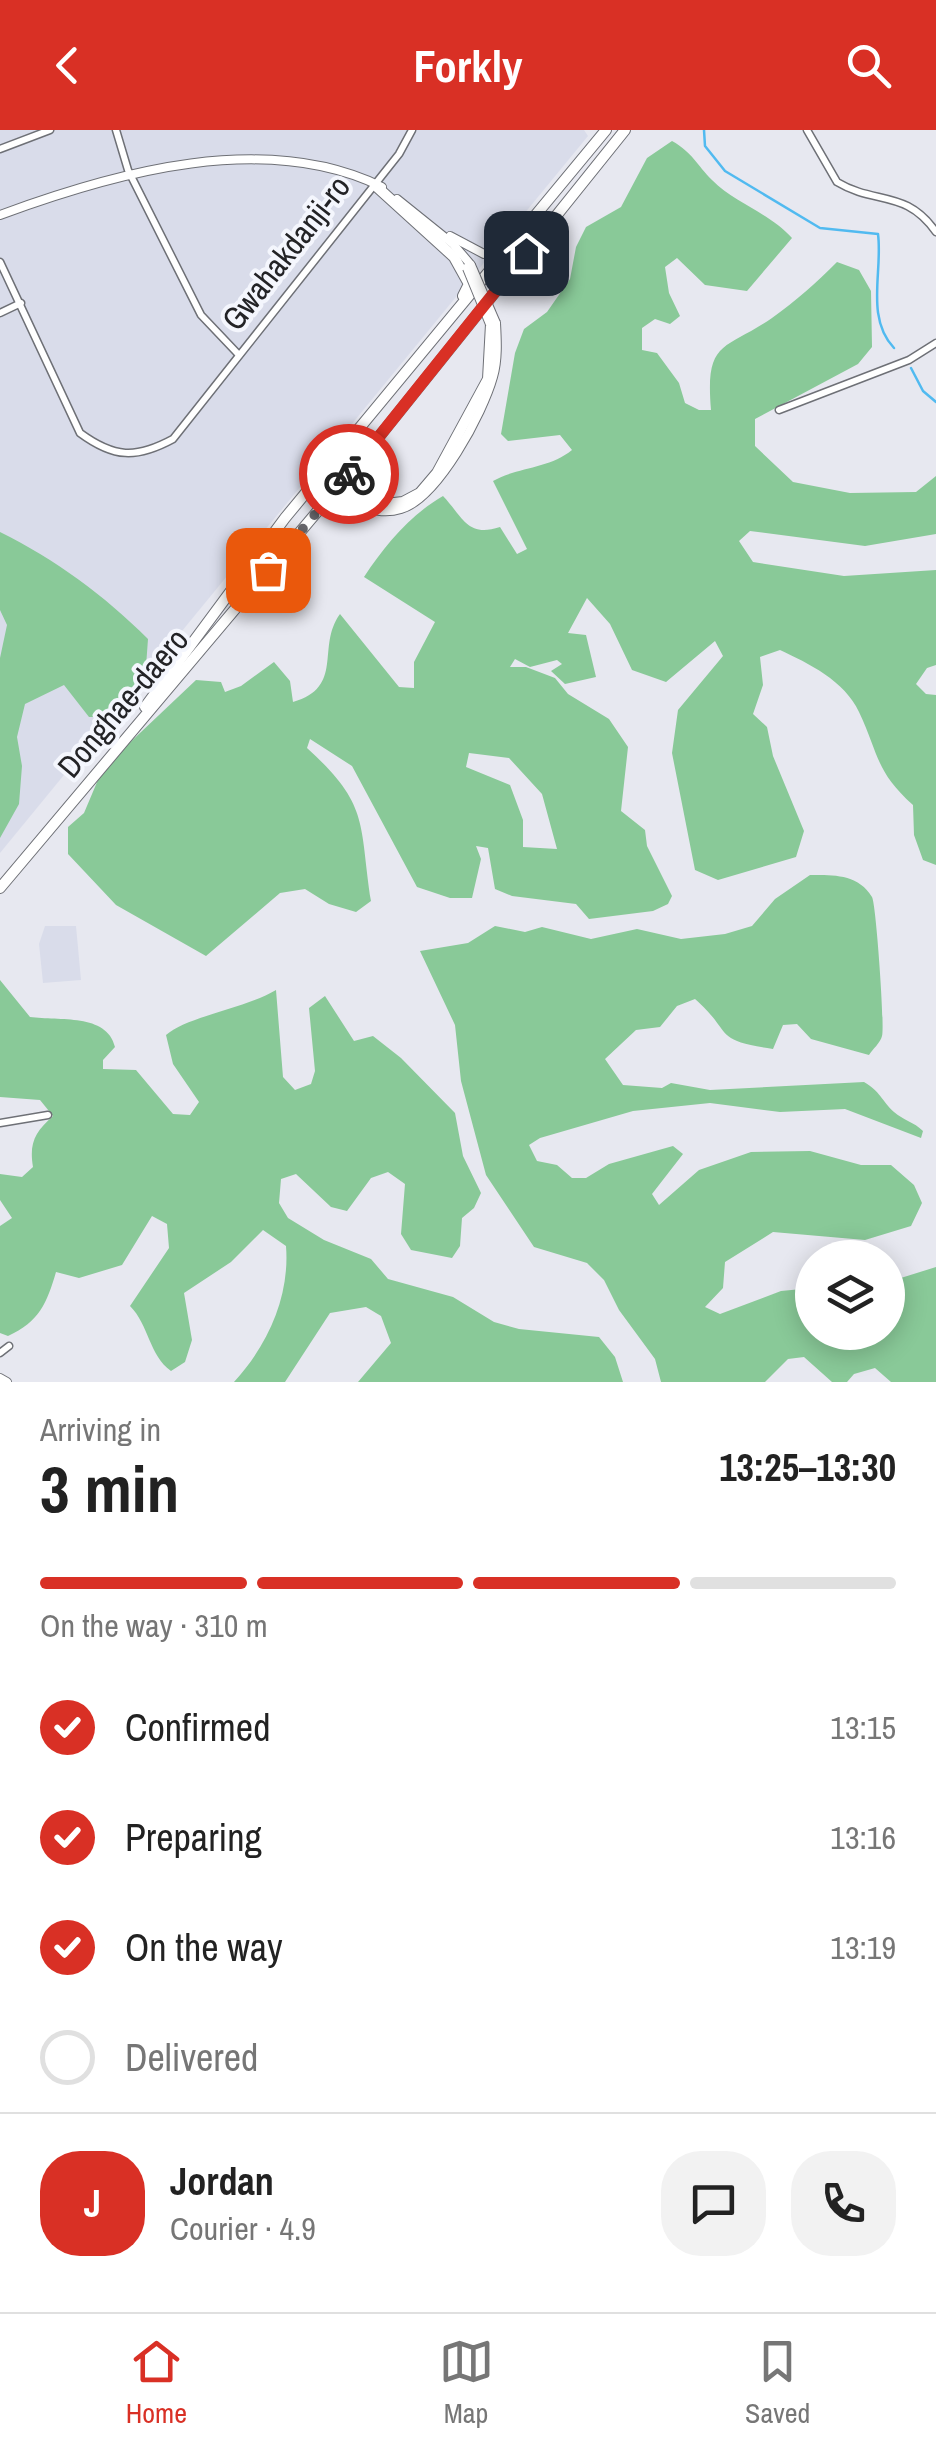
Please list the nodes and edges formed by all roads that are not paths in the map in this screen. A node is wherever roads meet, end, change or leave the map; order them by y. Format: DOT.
graph roads {
  1 [pos="50,130"];
  2 [pos="116,130"];
  3 [pos="412,130"];
  4 [pos="606,130"];
  5 [pos="624,130"];
  6 [pos="808,130"];
  7 [pos="0,149"];
  8 [pos="128,170"];
  9 [pos="376,184"];
  10 [pos="542,208"];
  11 [pos="0,214"];
  12 [pos="936,232"];
  13 [pos="0,262"];
  14 [pos="21,304"];
  15 [pos="0,314"];
  16 [pos="494,324"];
  17 [pos="936,343"];
  18 [pos="239,356"];
  19 [pos="418,356"];
  20 [pos="779,410"];
  21 [pos="354,468"];
  22 [pos="316,512"];
  23 [pos="0,879"];
  24 [pos="0,888"];
  25 [pos="48,1115"];
  26 [pos="0,1123"];
  27 [pos="9,1346"];
  28 [pos="0,1353"];
  29 [pos="0,1378"];
  30 [pos="7,1382"];
  1 -- 7 [label="street"];
  2 -- 8 [label="street"];
  3 -- 9 [label="street, Gwahakdanji-ro"];
  4 -- 10 [label="highway, Donghae-daero"];
  5 -- 21 [label="highway, Donghae-daero"];
  6 -- 12 [label="street"];
  8 -- 9 [label="street, Gwahakdanji-ro"];
  8 -- 11 [label="street, Gwahakdanji-ro"];
  8 -- 18 [label="street, Gwahakdanji-ro"];
  9 -- 10 [label="street"];
  9 -- 16 [label="highway, bridge"];
  9 -- 18 [label="street, Gwahakdanji-ro"];
  9 -- 19 [label="highway"];
  10 -- 19 [label="highway, Donghae-daero"];
  13 -- 14 [label="street, Gwahakdanji-ro"];
  14 -- 15 [label="street"];
  14 -- 18 [label="street, Gwahakdanji-ro"];
  16 -- 21 [label="highway"];
  16 -- 22 [label="street"];
  17 -- 20 [label="street"];
  19 -- 23 [label="highway, Donghae-daero"];
  21 -- 22 [label="highway, Donghae-daero"];
  22 -- 24 [label="highway, Donghae-daero"];
  25 -- 26 [label="street"];
  27 -- 28 [label="street"];
  29 -- 30 [label="street"];
}
